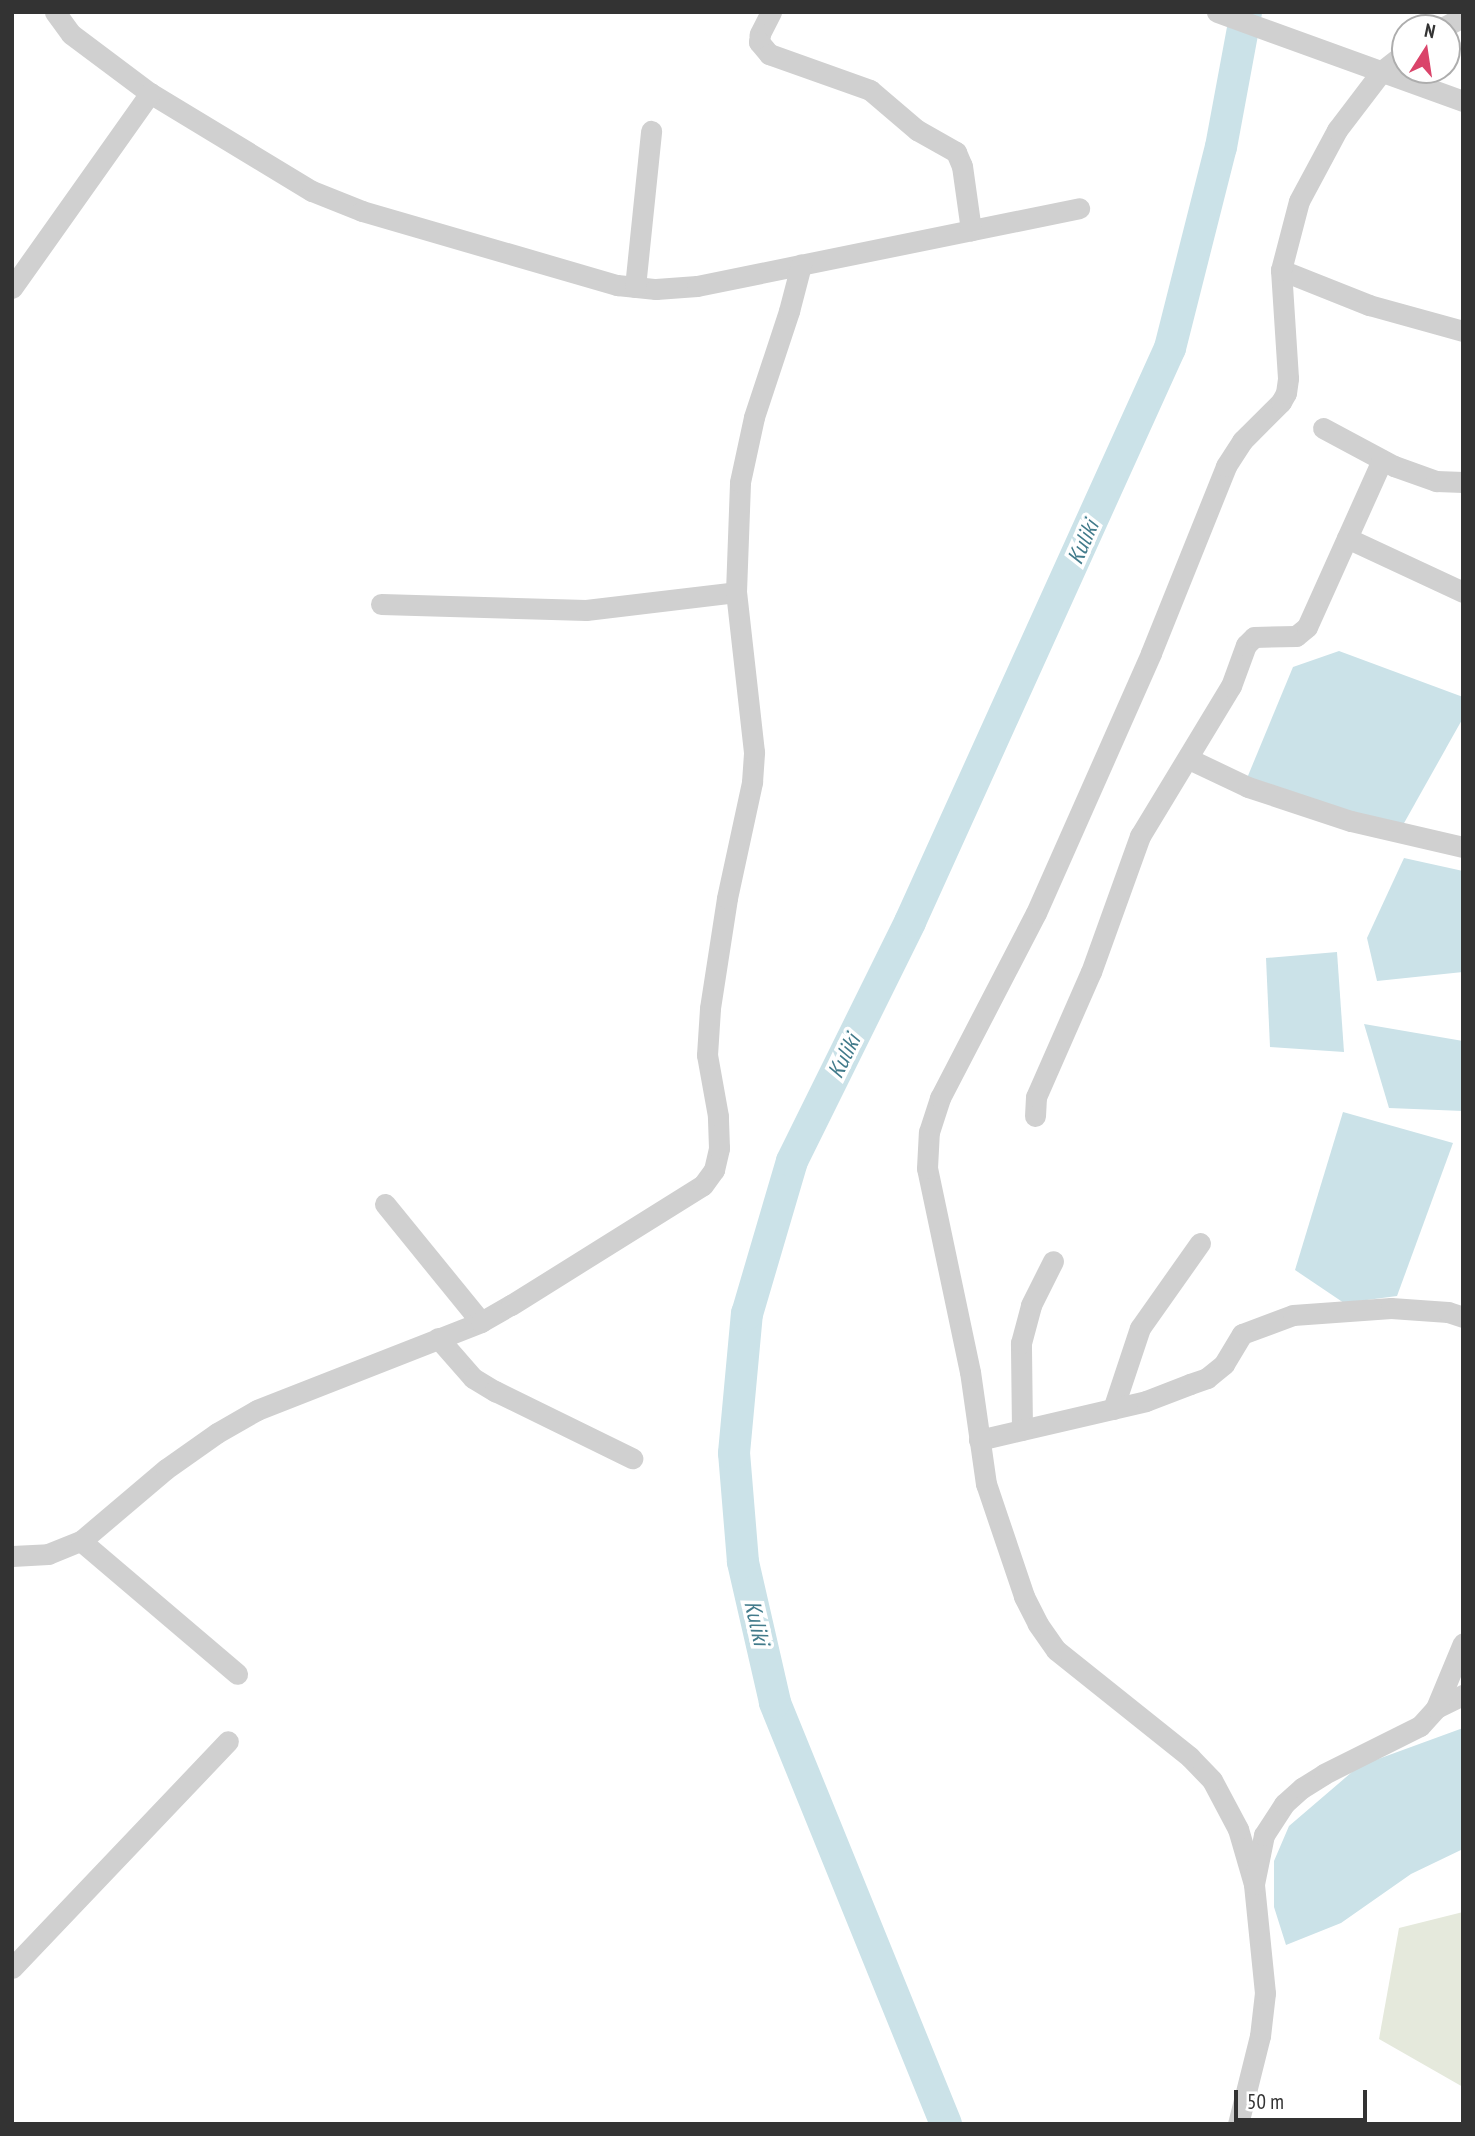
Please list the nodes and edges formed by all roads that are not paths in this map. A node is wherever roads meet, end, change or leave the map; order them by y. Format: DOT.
graph roads {
  1 [pos="55,12"];
  2 [pos="771,12"];
  3 [pos="1217,12"];
  4 [pos="1391,64"];
  5 [pos="1382,71"];
  6 [pos="150,93"];
  7 [pos="1463,101"];
  8 [pos="652,131"];
  9 [pos="1079,208"];
  10 [pos="971,230"];
  11 [pos="801,265"];
  12 [pos="1281,270"];
  13 [pos="635,287"];
  14 [pos="12,288"];
  15 [pos="1463,331"];
  16 [pos="1323,428"];
  17 [pos="1382,460"];
  18 [pos="1463,482"];
  19 [pos="1347,538"];
  20 [pos="736,592"];
  21 [pos="1463,592"];
  22 [pos="381,604"];
  23 [pos="1189,759"];
  24 [pos="1463,847"];
  25 [pos="1035,1116"];
  26 [pos="385,1204"];
  27 [pos="1200,1243"];
  28 [pos="1053,1261"];
  29 [pos="1463,1317"];
  30 [pos="481,1322"];
  31 [pos="438,1338"];
  32 [pos="1113,1409"];
  33 [pos="1022,1430"];
  34 [pos="979,1440"];
  35 [pos="632,1458"];
  36 [pos="81,1541"];
  37 [pos="12,1556"];
  38 [pos="1463,1643"];
  39 [pos="237,1674"];
  40 [pos="1463,1695"];
  41 [pos="1436,1708"];
  42 [pos="228,1741"];
  43 [pos="1254,1884"];
  44 [pos="12,1968"];
  45 [pos="1238,2124"];
  1 -- 6 [label="street"];
  2 -- 10 [label="street"];
  3 -- 5 [label="street"];
  4 -- 5 [label="street"];
  5 -- 7 [label="street"];
  5 -- 12 [label="street"];
  6 -- 13 [label="street"];
  6 -- 14 [label="street"];
  8 -- 13 [label="street"];
  9 -- 10 [label="street"];
  10 -- 11 [label="street"];
  11 -- 13 [label="street"];
  11 -- 20 [label="street"];
  12 -- 15 [label="street"];
  12 -- 34 [label="street"];
  16 -- 17 [label="street"];
  17 -- 18 [label="street"];
  17 -- 19 [label="street"];
  19 -- 21 [label="street"];
  19 -- 23 [label="street"];
  20 -- 22 [label="street"];
  20 -- 30 [label="street"];
  23 -- 24 [label="street"];
  23 -- 25 [label="street"];
  26 -- 30 [label="street"];
  27 -- 32 [label="street"];
  28 -- 33 [label="street"];
  29 -- 32 [label="street"];
  30 -- 31 [label="street"];
  31 -- 35 [label="street"];
  31 -- 36 [label="street"];
  32 -- 33 [label="street"];
  33 -- 34 [label="street"];
  34 -- 43 [label="street"];
  36 -- 37 [label="street"];
  36 -- 39 [label="street"];
  38 -- 41 [label="street"];
  40 -- 41 [label="street"];
  41 -- 43 [label="street"];
  42 -- 44 [label="street"];
  43 -- 45 [label="street"];
}
